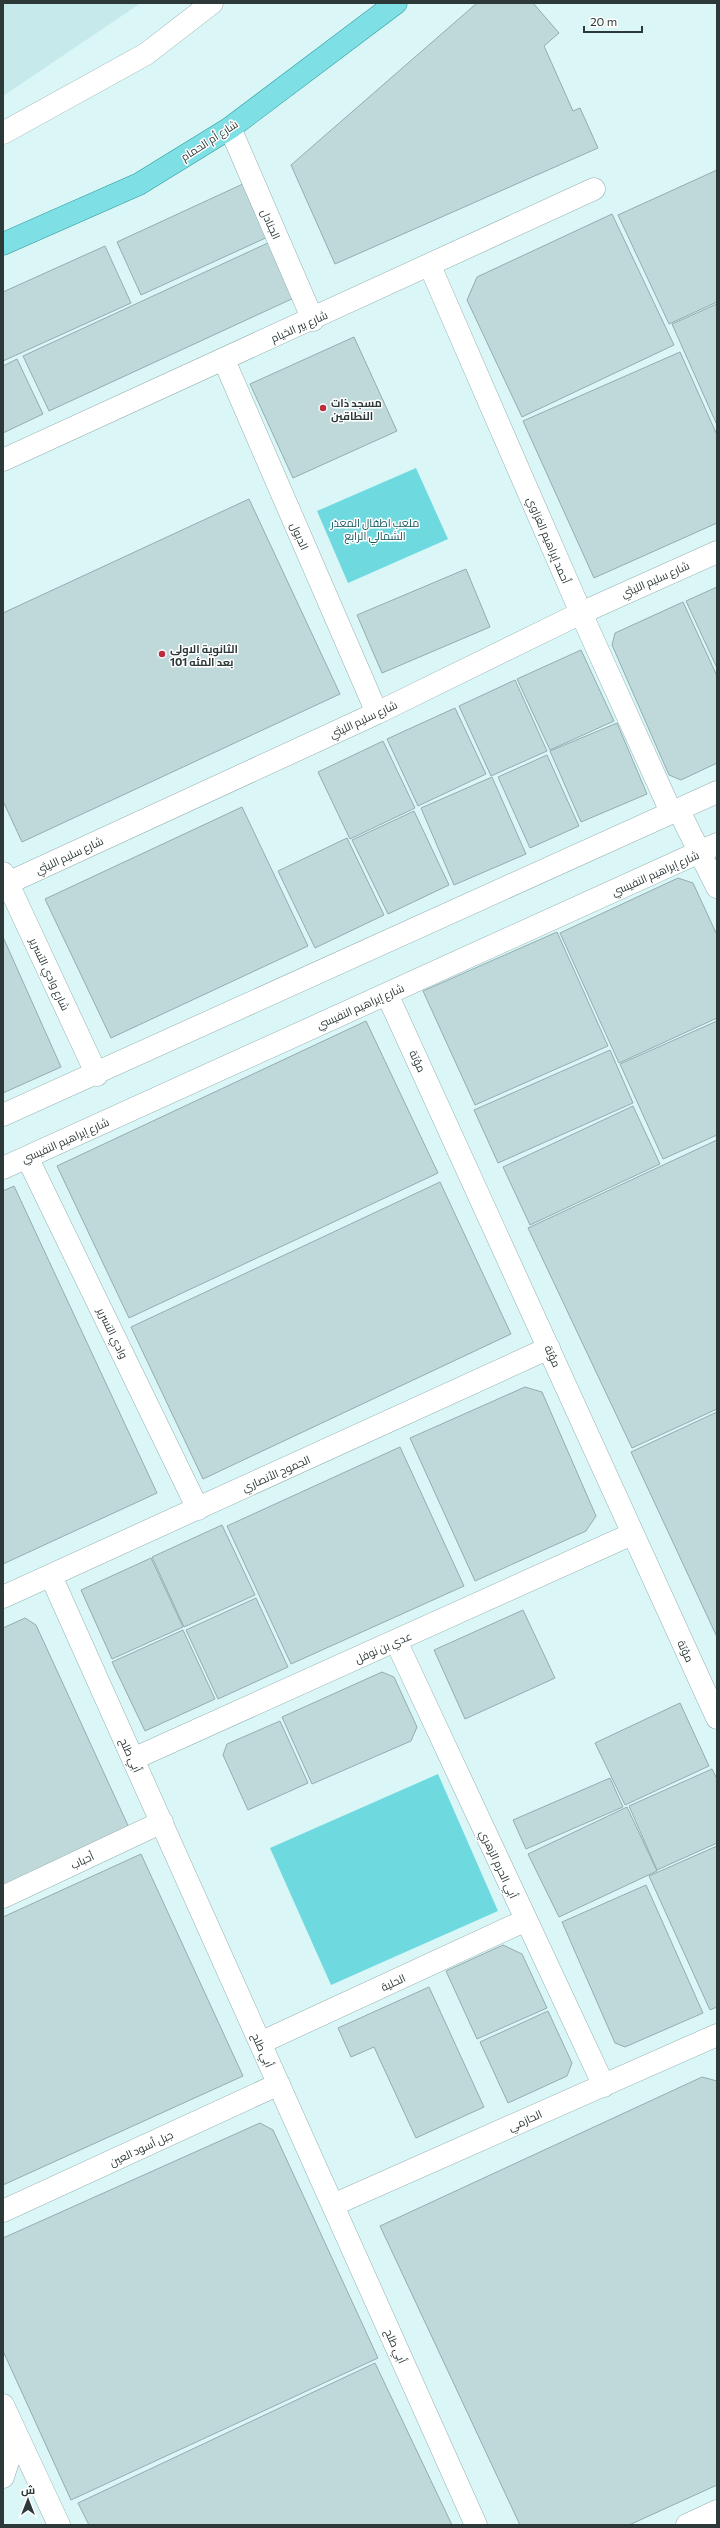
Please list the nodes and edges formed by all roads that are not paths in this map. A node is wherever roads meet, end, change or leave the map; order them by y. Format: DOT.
graph roads {
  1 [pos="212,3"];
  2 [pos="396,3"];
  3 [pos="5,125"];
  4 [pos="230,128"];
  5 [pos="594,190"];
  6 [pos="3,244"];
  7 [pos="430,266"];
  8 [pos="313,320"];
  9 [pos="224,360"];
  10 [pos="3,460"];
  11 [pos="717,552"];
  12 [pos="581,613"];
  13 [pos="377,712"];
  14 [pos="715,798"];
  15 [pos="675,810"];
  16 [pos="709,848"];
  17 [pos="5,878"];
  18 [pos="717,887"];
  19 [pos="387,994"];
  20 [pos="96,1074"];
  21 [pos="3,1115"];
  22 [pos="27,1157"];
  23 [pos="3,1168"];
  24 [pos="549,1348"];
  25 [pos="198,1509"];
  26 [pos="632,1534"];
  27 [pos="51,1576"];
  28 [pos="3,1597"];
  29 [pos="396,1641"];
  30 [pos="717,1718"];
  31 [pos="133,1759"];
  32 [pos="162,1822"];
  33 [pos="3,1897"];
  34 [pos="526,1920"];
  35 [pos="717,2035"];
  36 [pos="260,2043"];
  37 [pos="279,2084"];
  38 [pos="604,2086"];
  39 [pos="333,2205"];
  40 [pos="3,2211"];
  41 [pos="3,2405"];
  42 [pos="13,2427"];
  43 [pos="3,2478"];
  44 [pos="717,2512"];
  45 [pos="59,2525"];
  46 [pos="476,2525"];
  47 [pos="687,2525"];
  1 -- 3 [label="street"];
  2 -- 4 [label="main road, شارع أم الحمام"];
  4 -- 6 [label="main road, شارع أم الحمام"];
  4 -- 8 [label="street, الجنادل"];
  5 -- 7 [label="street, شارع بير الخيام"];
  7 -- 8 [label="street, شارع بير الخيام"];
  7 -- 12 [label="street, أحمد إبراهيم الغزاوي"];
  8 -- 9 [label="street, شارع بير الخيام"];
  9 -- 10 [label="street, شارع بير الخيام"];
  9 -- 13 [label="street, الدبول"];
  11 -- 12 [label="street, شارع سليم الليثي"];
  12 -- 13 [label="street, شارع سليم الليثي"];
  12 -- 15 [label="street, أحمد إبراهيم الغزاوي"];
  13 -- 17 [label="street, شارع سليم الليثي"];
  14 -- 15 [label="street"];
  15 -- 16 [label="street, أحمد إبراهيم الغزاوي"];
  15 -- 20 [label="street"];
  16 -- 18 [label="street, أحمد إبراهيم الغزاوي"];
  16 -- 19 [label="street, شارع إبراهيم النفيسي"];
  17 -- 20 [label="street, شارع وادي التسرير"];
  19 -- 22 [label="street, شارع إبراهيم النفيسي"];
  19 -- 24 [label="street, مؤتة"];
  20 -- 21 [label="street"];
  22 -- 23 [label="street, شارع إبراهيم النفيسي"];
  22 -- 25 [label="street, وادي التسرير"];
  24 -- 25 [label="street, الجموح الأنصاري"];
  24 -- 26 [label="street, مؤتة"];
  25 -- 27 [label="street, الجموح الأنصاري"];
  26 -- 29 [label="street, عدي بن نوفل"];
  26 -- 30 [label="street, مؤتة"];
  27 -- 28 [label="street, الجموح الأنصاري"];
  27 -- 31 [label="street, أبي طلح"];
  29 -- 31 [label="street, عدي بن نوفل"];
  29 -- 34 [label="street, أبي الحرم الزهري"];
  31 -- 32 [label="street, أبي طلح"];
  32 -- 33 [label="street, أحباب"];
  32 -- 36 [label="street, أبي طلح"];
  34 -- 36 [label="street, الحلية"];
  34 -- 38 [label="street, أبي الحرم الزهري"];
  35 -- 38 [label="street, الحازمي"];
  36 -- 37 [label="street, أبي طلح"];
  37 -- 39 [label="street, أبي طلح"];
  37 -- 40 [label="street, جبل أسود العين"];
  38 -- 39 [label="street, الحازمي"];
  39 -- 46 [label="street, أبي طلح"];
  41 -- 42 [label="street"];
  42 -- 43 [label="street"];
  42 -- 45 [label="street"];
  44 -- 47 [label="street"];
}
